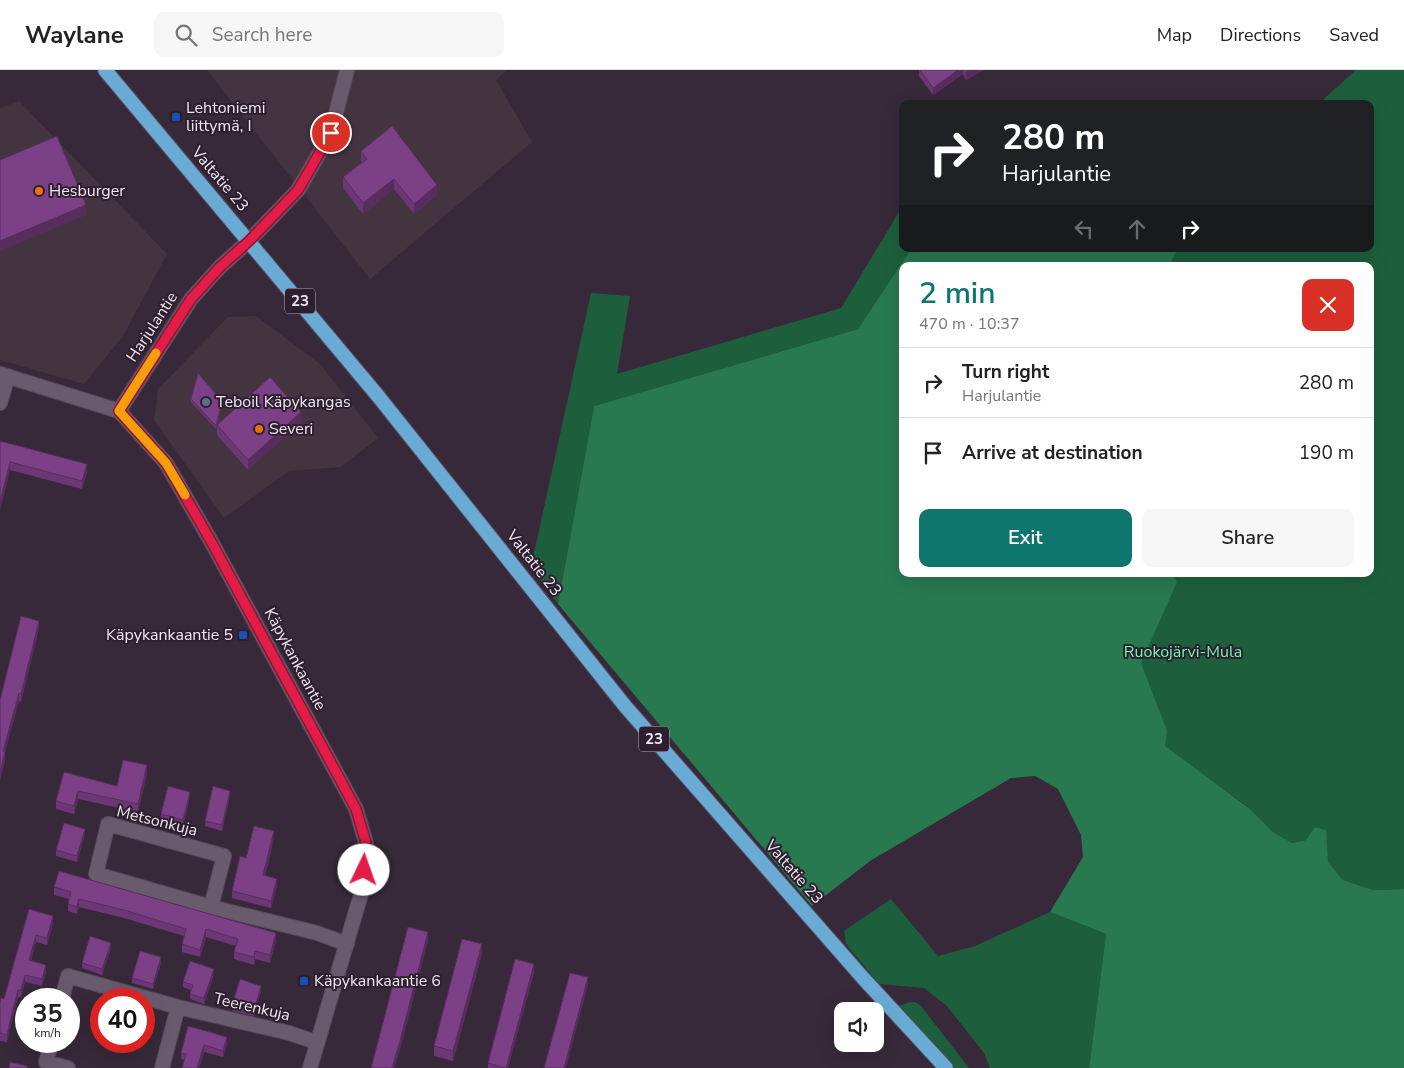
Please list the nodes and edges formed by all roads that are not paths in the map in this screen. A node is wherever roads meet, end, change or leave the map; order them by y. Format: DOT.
graph roads {
  1 [pos="105,70"];
  2 [pos="347,70"];
  3 [pos="249,241"];
  4 [pos="4,375"];
  5 [pos="0,403"];
  6 [pos="119,411"];
  7 [pos="211,907"];
  8 [pos="347,944"];
  9 [pos="65,988"];
  10 [pos="178,1007"];
  11 [pos="316,1042"];
  12 [pos="49,1053"];
  13 [pos="68,1068"];
  14 [pos="162,1068"];
  15 [pos="310,1068"];
  16 [pos="946,1068"];
  1 -- 3 [label="highway, Valtatie 23 / 23"];
  2 -- 3 [label="street, Harjulantie"];
  3 -- 6 [label="street, Harjulantie"];
  3 -- 16 [label="highway, Valtatie 23 / 23"];
  4 -- 5 [label="street"];
  4 -- 6 [label="street"];
  6 -- 8 [label="street, Käpykankaantie"];
  7 -- 7 [label="street, Metsonkuja"];
  7 -- 8 [label="street, Metsonkuja"];
  8 -- 11 [label="street, Käpykankaantie"];
  9 -- 10 [label="street, Teerenkuja"];
  10 -- 11 [label="street, Teerenkuja"];
  10 -- 14 [label="street"];
  11 -- 15 [label="street, Käpykankaantie"];
  12 -- 13 [label="street"];
}
